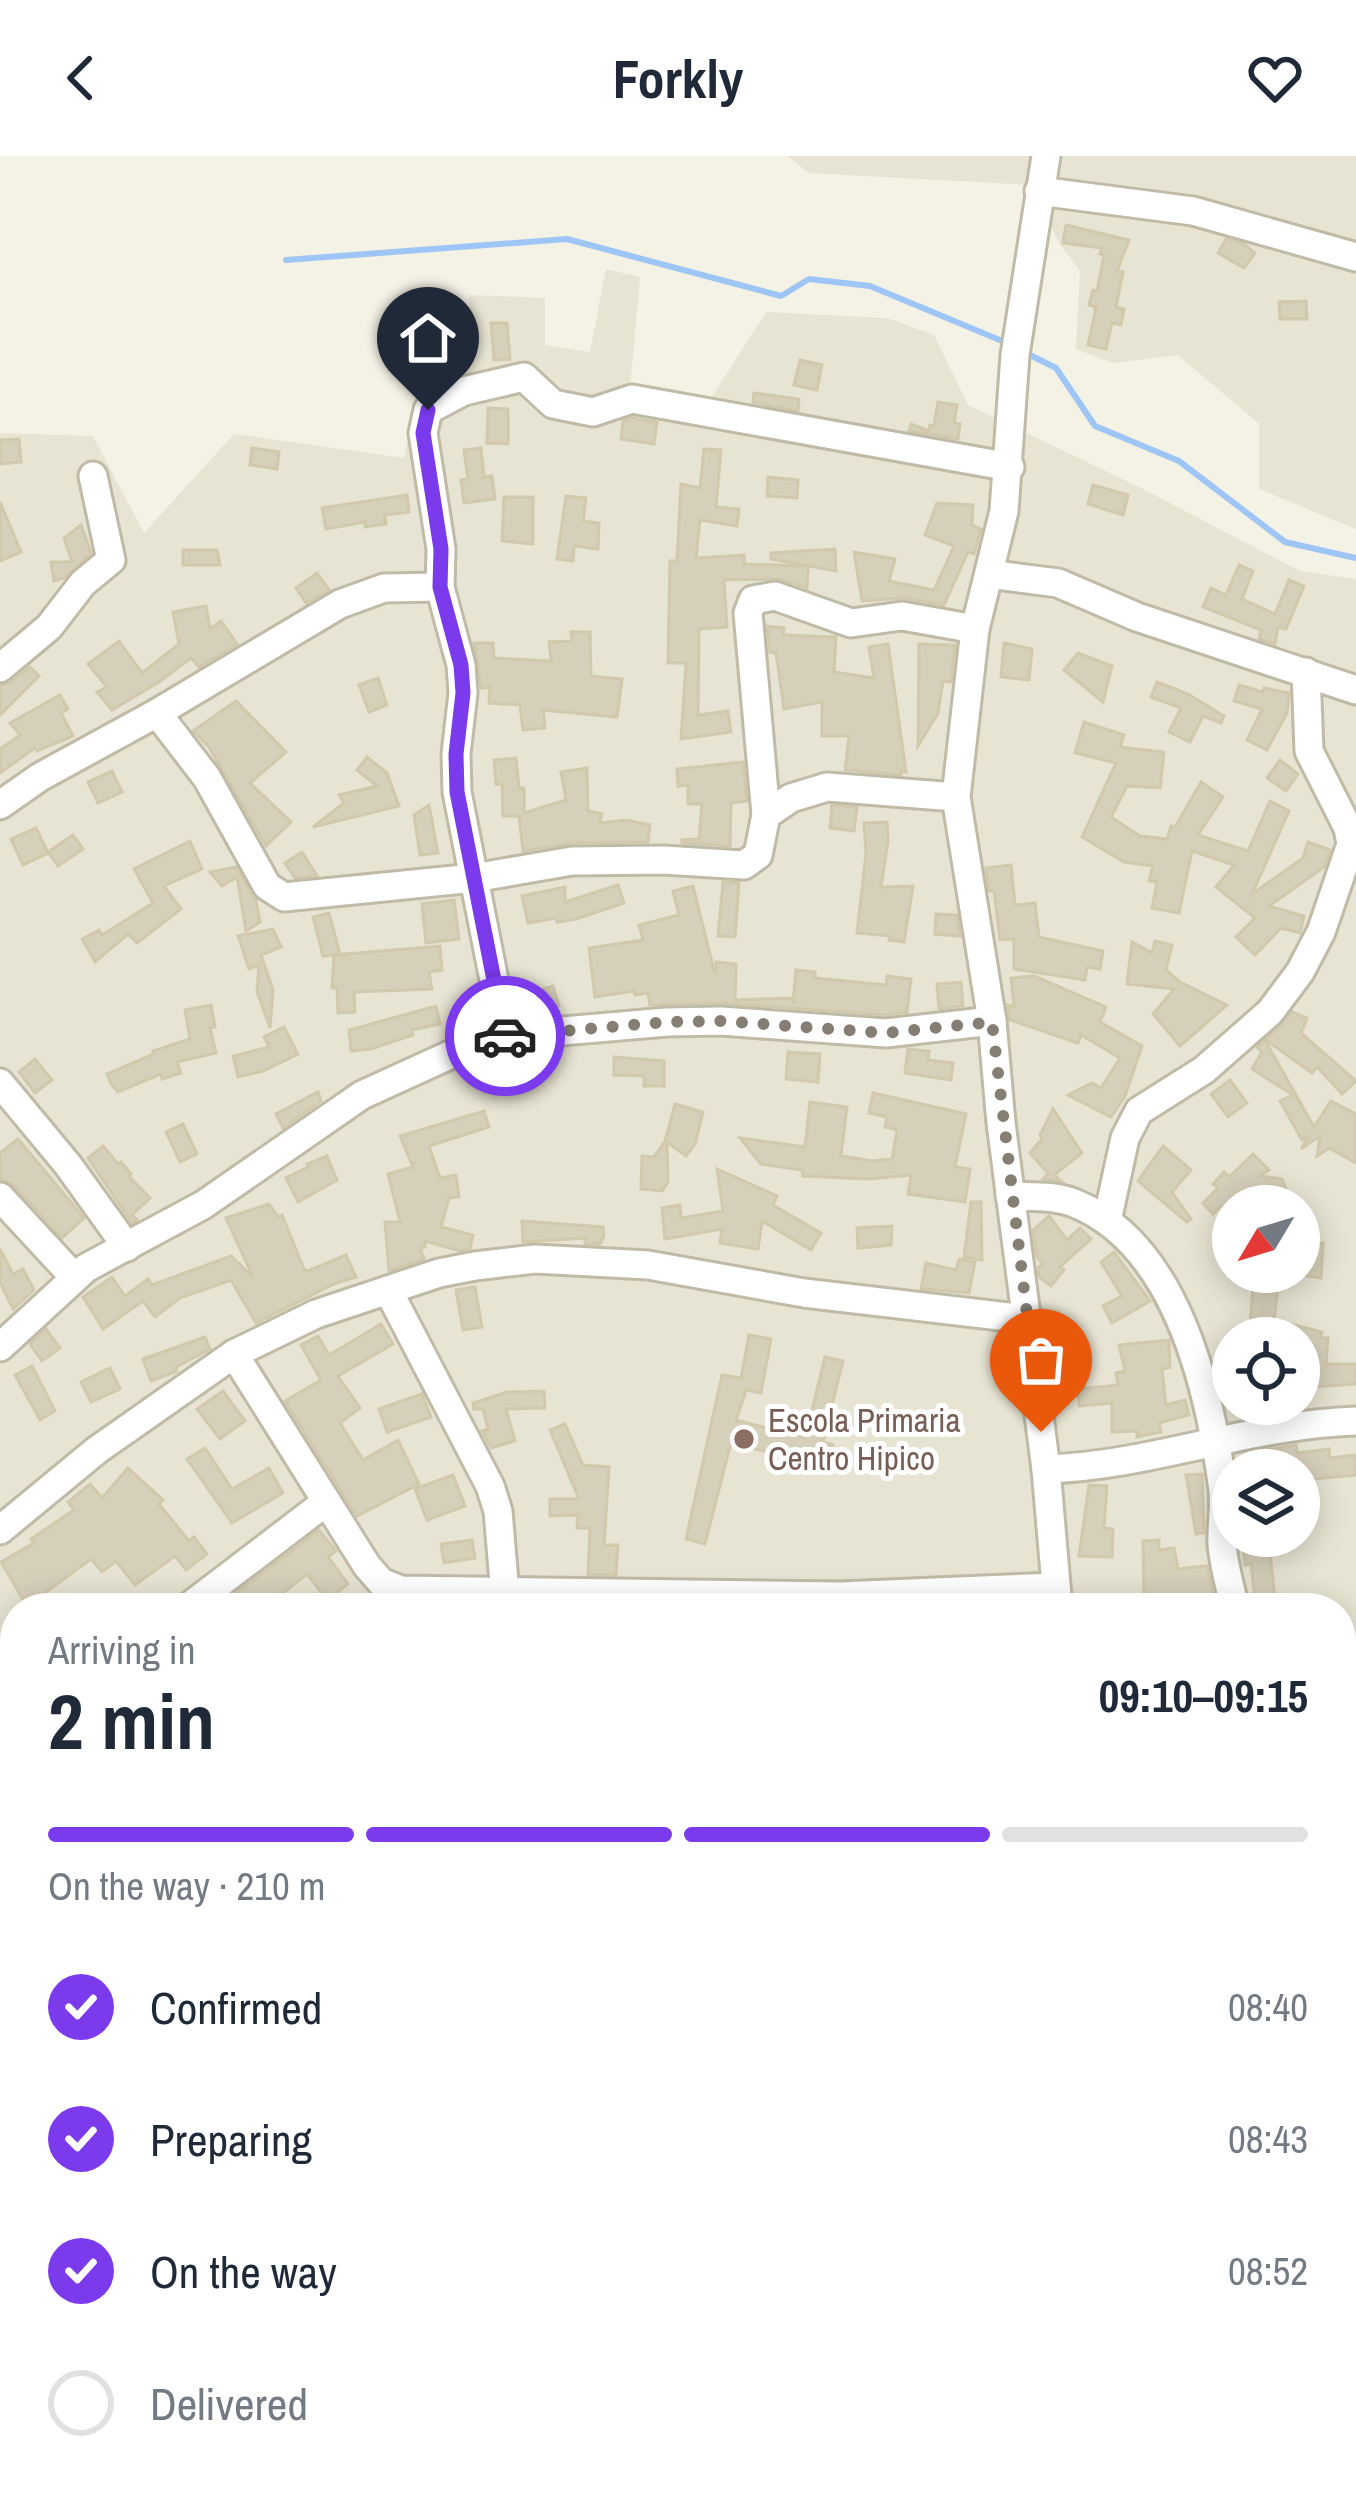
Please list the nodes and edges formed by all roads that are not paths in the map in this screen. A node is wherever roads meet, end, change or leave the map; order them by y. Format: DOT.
graph roads {
  1 [pos="1046,156"];
  2 [pos="1039,191"];
  3 [pos="1356,257"];
  4 [pos="1010,467"];
  5 [pos="94,476"];
  6 [pos="988,574"];
  7 [pos="440,587"];
  8 [pos="975,629"];
  9 [pos="0,668"];
  10 [pos="1306,672"];
  11 [pos="1356,690"];
  12 [pos="157,713"];
  13 [pos="956,797"];
  14 [pos="0,805"];
  15 [pos="766,814"];
  16 [pos="474,878"];
  17 [pos="992,1022"];
  18 [pos="505,1036"];
  19 [pos="0,1083"];
  20 [pos="1010,1196"];
  21 [pos="0,1197"];
  22 [pos="1107,1221"];
  23 [pos="127,1247"];
  24 [pos="74,1277"];
  25 [pos="388,1289"];
  26 [pos="1025,1319"];
  27 [pos="0,1347"];
  28 [pos="234,1354"];
  29 [pos="1356,1421"];
  30 [pos="1214,1442"];
  31 [pos="1046,1469"];
  32 [pos="326,1502"];
  33 [pos="0,1530"];
  34 [pos="207,1593"];
  35 [pos="479,1593"];
  36 [pos="505,1593"];
  37 [pos="1056,1593"];
  38 [pos="1232,1593"];
  1 -- 2 [label="street"];
  2 -- 3 [label="street"];
  2 -- 4 [label="street"];
  4 -- 6 [label="street"];
  4 -- 7 [label="street"];
  5 -- 9 [label="street"];
  6 -- 8 [label="street"];
  6 -- 10 [label="street"];
  7 -- 12 [label="street"];
  7 -- 16 [label="street"];
  8 -- 13 [label="street"];
  8 -- 15 [label="street"];
  10 -- 11 [label="street"];
  10 -- 22 [label="street"];
  12 -- 14 [label="street"];
  12 -- 16 [label="street"];
  13 -- 15 [label="street"];
  13 -- 17 [label="street"];
  15 -- 16 [label="street"];
  16 -- 18 [label="street"];
  17 -- 18 [label="street"];
  17 -- 20 [label="street"];
  18 -- 23 [label="street"];
  19 -- 23 [label="street"];
  20 -- 22 [label="street"];
  20 -- 26 [label="street"];
  21 -- 24 [label="street"];
  22 -- 30 [label="street"];
  23 -- 24 [label="street"];
  24 -- 27 [label="street"];
  25 -- 26 [label="street"];
  25 -- 28 [label="street"];
  25 -- 36 [label="street"];
  26 -- 31 [label="street"];
  28 -- 32 [label="street"];
  28 -- 33 [label="street"];
  29 -- 30 [label="street"];
  30 -- 31 [label="street"];
  30 -- 38 [label="street"];
  31 -- 37 [label="street"];
  32 -- 34 [label="street"];
  32 -- 35 [label="street"];
}
